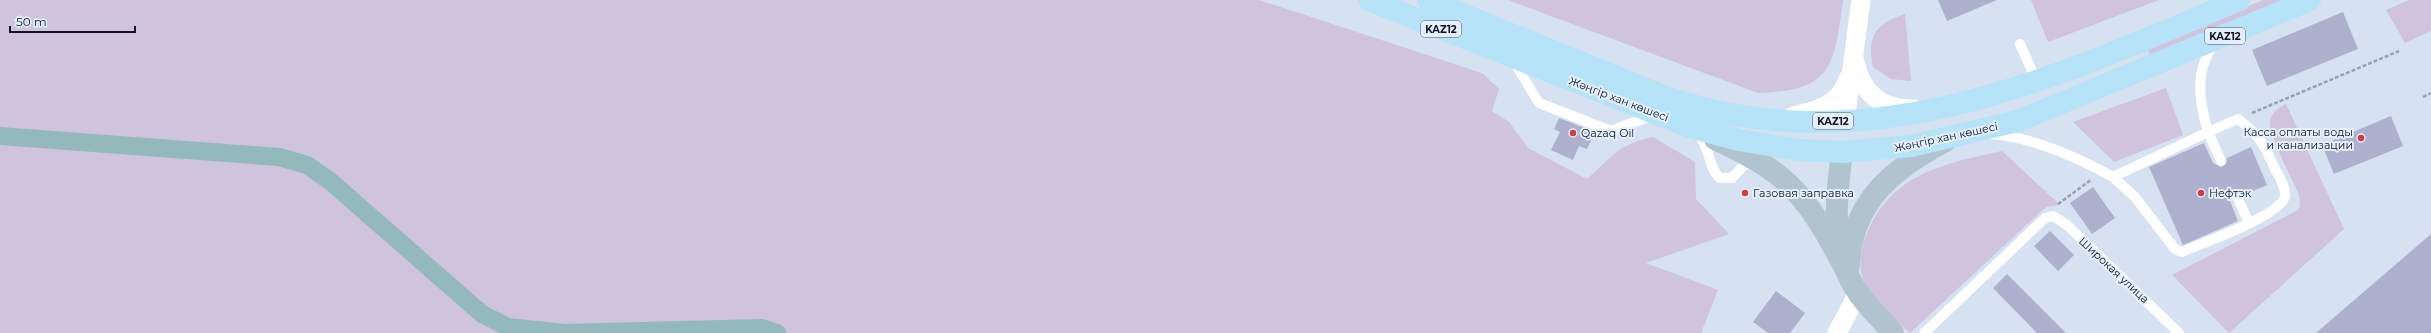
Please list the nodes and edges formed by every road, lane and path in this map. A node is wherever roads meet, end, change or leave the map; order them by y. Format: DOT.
graph roads {
  1 [pos="1369,0"];
  2 [pos="1428,0"];
  3 [pos="1861,0"];
  4 [pos="2239,0"];
  5 [pos="2310,0"];
  6 [pos="2219,38"];
  7 [pos="2020,44"];
  8 [pos="2129,46"];
  9 [pos="2399,50"];
  10 [pos="1854,56"];
  11 [pos="1512,58"];
  12 [pos="2140,72"];
  13 [pos="2037,82"];
  14 [pos="2431,93"];
  15 [pos="2423,97"];
  16 [pos="1943,109"];
  17 [pos="1657,113"];
  18 [pos="1771,119"];
  19 [pos="2238,120"];
  20 [pos="1845,121"];
  21 [pos="1690,127"];
  22 [pos="2208,132"];
  23 [pos="1960,135"];
  24 [pos="1842,152"];
  25 [pos="2221,161"];
  26 [pos="1765,165"];
  27 [pos="2110,175"];
  28 [pos="2237,197"];
  29 [pos="2045,218"];
  30 [pos="2249,223"];
  31 [pos="1848,274"];
  32 [pos="1858,293"];
  33 [pos="1837,333"];
  34 [pos="1893,333"];
  35 [pos="1924,333"];
  36 [pos="2179,333"];
  1 -- 11 [label="main road, Жәңгір хан көшесі / KAZ12"];
  2 -- 18 [label="main road, Жәңгір хан көшесі / KAZ12"];
  3 -- 10 [label="street"];
  4 -- 8 [label="main road, Жәңгір хан көшесі / KAZ12"];
  5 -- 6 [label="main road, Жәңгір хан көшесі / KAZ12"];
  6 -- 12 [label="main road, Жәңгір хан көшесі / KAZ12"];
  6 -- 22 [label="lane"];
  7 -- 13 [label="lane"];
  8 -- 12 [label="main road"];
  8 -- 13 [label="main road, Жәңгір хан көшесі / KAZ12"];
  9 -- 19 [label="path"];
  10 -- 16 [label="street"];
  10 -- 18 [label="street"];
  10 -- 20 [label="street"];
  11 -- 17 [label="main road, Жәңгір хан көшесі / KAZ12"];
  11 -- 17 [label="lane"];
  12 -- 23 [label="main road, Жәңгір хан көшесі / KAZ12"];
  13 -- 16 [label="main road, Жәңгір хан көшесі / KAZ12"];
  14 -- 15 [label="path"];
  16 -- 20 [label="main road, Жәңгір хан көшесі / KAZ12"];
  17 -- 21 [label="main road, Жәңгір хан көшесі / KAZ12"];
  18 -- 20 [label="main road, Жәңгір хан көшесі / KAZ12"];
  19 -- 22 [label="lane"];
  19 -- 30 [label="lane"];
  20 -- 24 [label="main road"];
  21 -- 24 [label="main road, Жәңгір хан көшесі / KAZ12"];
  21 -- 26 [label="main road"];
  21 -- 26 [label="lane"];
  22 -- 25 [label="lane"];
  22 -- 27 [label="lane"];
  23 -- 24 [label="main road, Жәңгір хан көшесі / KAZ12"];
  23 -- 27 [label="lane"];
  23 -- 31 [label="main road"];
  24 -- 31 [label="main road"];
  26 -- 31 [label="main road"];
  27 -- 29 [label="path"];
  27 -- 30 [label="lane"];
  28 -- 30 [label="lane"];
  29 -- 35 [label="lane"];
  29 -- 36 [label="lane, Широкая улица"];
  31 -- 32 [label="main road"];
  32 -- 33 [label="street"];
  32 -- 34 [label="main road"];
}
